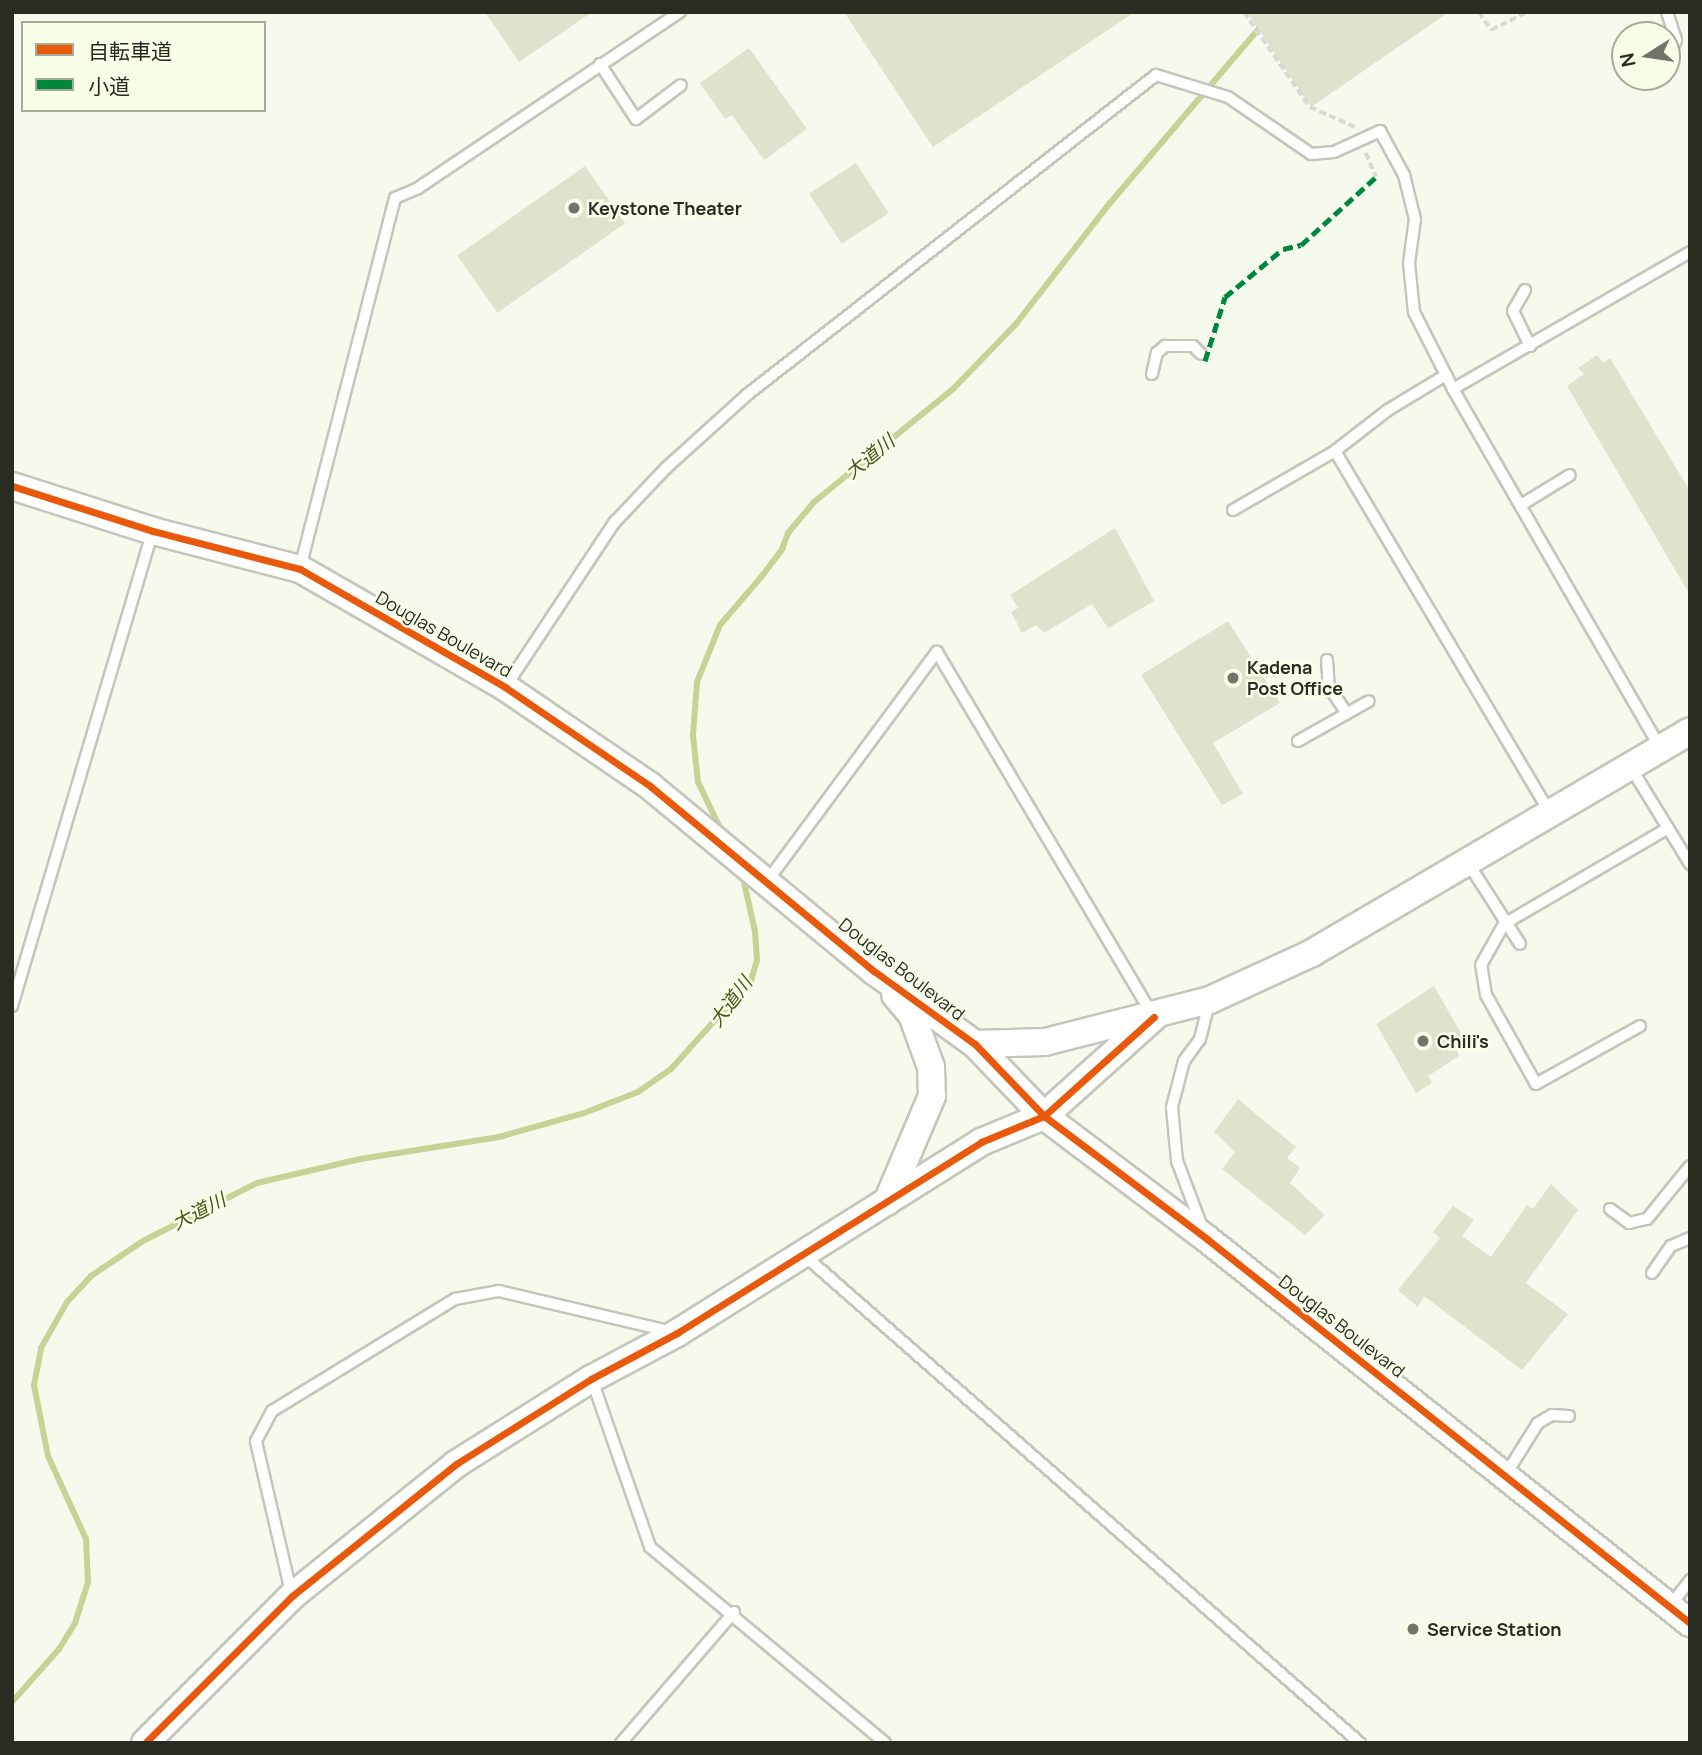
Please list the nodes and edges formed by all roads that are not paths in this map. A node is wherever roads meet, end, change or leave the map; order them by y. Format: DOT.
graph roads {
  1 [pos="680,12"];
  2 [pos="600,64"];
  3 [pos="681,85"];
  4 [pos="1690,251"];
  5 [pos="1525,290"];
  6 [pos="1530,346"];
  7 [pos="1201,354"];
  8 [pos="1152,374"];
  9 [pos="1446,375"];
  10 [pos="1453,389"];
  11 [pos="1335,451"];
  12 [pos="12,474"];
  13 [pos="1570,475"];
  14 [pos="25,488"];
  15 [pos="1521,505"];
  16 [pos="1233,509"];
  17 [pos="153,531"];
  18 [pos="299,569"];
  19 [pos="1327,660"];
  20 [pos="505,687"];
  21 [pos="1369,701"];
  22 [pos="1347,714"];
  23 [pos="1690,731"];
  24 [pos="1297,741"];
  25 [pos="1661,747"];
  26 [pos="1629,765"];
  27 [pos="1548,810"];
  28 [pos="1668,828"];
  29 [pos="1466,860"];
  30 [pos="1690,864"];
  31 [pos="768,880"];
  32 [pos="1504,925"];
  33 [pos="1520,944"];
  34 [pos="874,971"];
  35 [pos="1210,1000"];
  36 [pos="12,1006"];
  37 [pos="1154,1017"];
  38 [pos="1640,1026"];
  39 [pos="975,1044"];
  40 [pos="1044,1116"];
  41 [pos="1690,1166"];
  42 [pos="887,1202"];
  43 [pos="1610,1209"];
  44 [pos="1690,1238"];
  45 [pos="1207,1239"];
  46 [pos="803,1254"];
  47 [pos="1652,1273"];
  48 [pos="677,1333"];
  49 [pos="591,1379"];
  50 [pos="1569,1416"];
  51 [pos="1505,1476"];
  52 [pos="1690,1580"];
  53 [pos="292,1596"];
  54 [pos="734,1612"];
  55 [pos="1680,1615"];
  56 [pos="145,1743"];
  57 [pos="621,1743"];
  58 [pos="885,1743"];
  59 [pos="1360,1743"];
  1 -- 2 [label="lane"];
  2 -- 3 [label="lane"];
  2 -- 18 [label="lane"];
  4 -- 6 [label="lane"];
  5 -- 6 [label="lane"];
  6 -- 10 [label="lane"];
  7 -- 8 [label="lane"];
  9 -- 10 [label="lane"];
  9 -- 11 [label="lane"];
  9 -- 20 [label="lane"];
  10 -- 15 [label="lane"];
  11 -- 16 [label="lane"];
  11 -- 27 [label="lane"];
  12 -- 14 [label="street, Douglas Boulevard"];
  13 -- 15 [label="lane"];
  14 -- 17 [label="street, Douglas Boulevard"];
  15 -- 25 [label="lane"];
  17 -- 18 [label="street, Douglas Boulevard"];
  17 -- 36 [label="lane"];
  18 -- 20 [label="street, Douglas Boulevard"];
  19 -- 22 [label="lane"];
  20 -- 31 [label="street, Douglas Boulevard"];
  21 -- 22 [label="lane"];
  22 -- 24 [label="lane"];
  23 -- 25 [label="street"];
  25 -- 26 [label="street"];
  26 -- 27 [label="street"];
  26 -- 28 [label="lane"];
  27 -- 29 [label="street"];
  28 -- 30 [label="lane"];
  28 -- 32 [label="lane"];
  29 -- 32 [label="lane"];
  29 -- 35 [label="street"];
  31 -- 34 [label="street, Douglas Boulevard"];
  31 -- 37 [label="lane"];
  32 -- 33 [label="lane"];
  32 -- 38 [label="lane"];
  34 -- 39 [label="street, Douglas Boulevard"];
  34 -- 42 [label="street"];
  35 -- 37 [label="street"];
  35 -- 45 [label="lane"];
  37 -- 39 [label="street"];
  37 -- 40 [label="street"];
  39 -- 40 [label="street, Douglas Boulevard"];
  40 -- 42 [label="street"];
  40 -- 45 [label="street, Douglas Boulevard"];
  41 -- 43 [label="lane"];
  42 -- 46 [label="street"];
  44 -- 47 [label="lane"];
  45 -- 51 [label="street, Douglas Boulevard"];
  46 -- 48 [label="street"];
  46 -- 59 [label="lane"];
  48 -- 49 [label="street"];
  48 -- 53 [label="lane"];
  49 -- 53 [label="street"];
  49 -- 54 [label="lane"];
  50 -- 51 [label="lane"];
  51 -- 55 [label="street, Douglas Boulevard"];
  52 -- 55 [label="lane"];
  53 -- 56 [label="street"];
  54 -- 57 [label="lane"];
  54 -- 58 [label="lane"];
}
